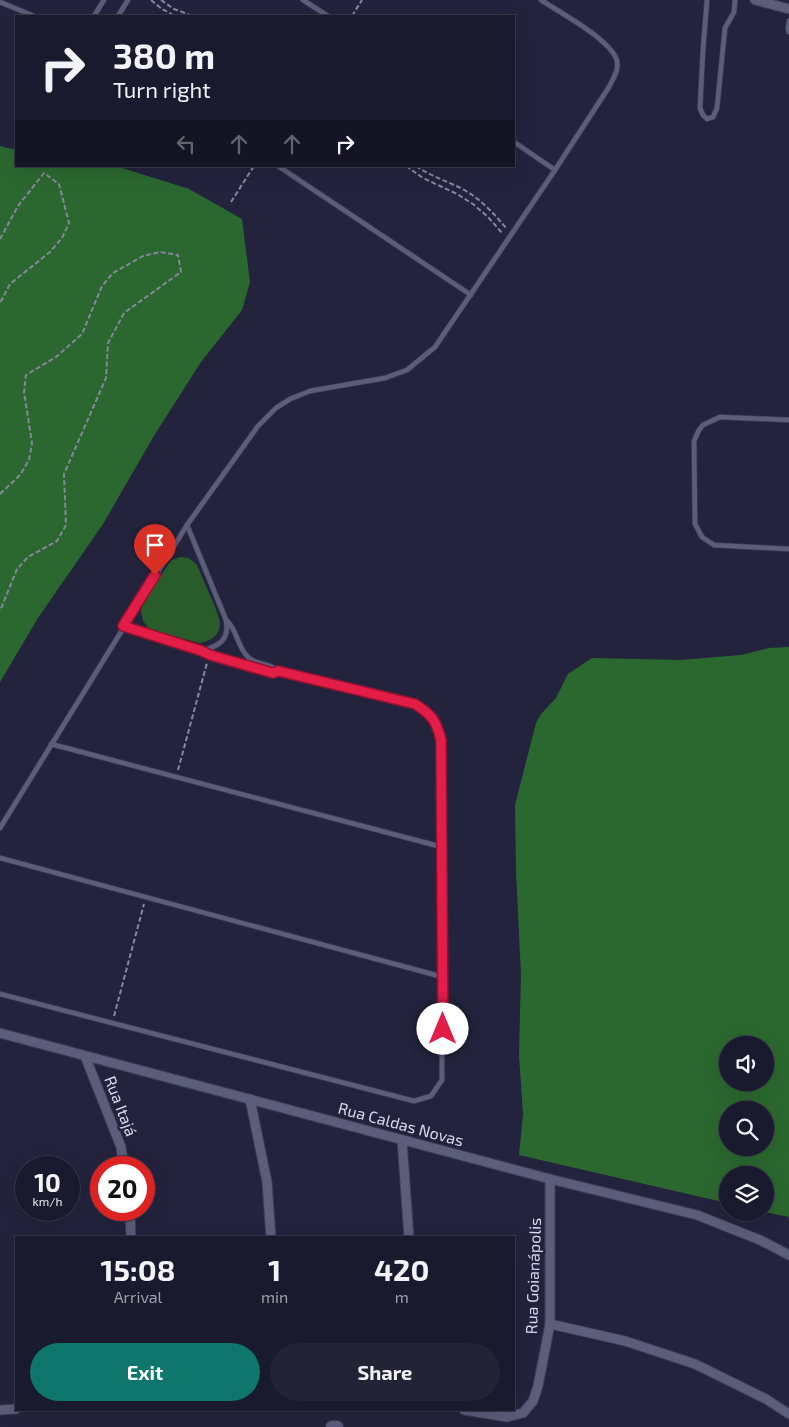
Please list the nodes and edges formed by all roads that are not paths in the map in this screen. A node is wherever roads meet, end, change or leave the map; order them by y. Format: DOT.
graph roads {
  1 [pos="104,0"];
  2 [pos="128,0"];
  3 [pos="304,0"];
  4 [pos="541,0"];
  5 [pos="708,0"];
  6 [pos="735,0"];
  7 [pos="755,0"];
  8 [pos="0,2"];
  9 [pos="789,9"];
  10 [pos="32,15"];
  11 [pos="95,15"];
  12 [pos="119,15"];
  13 [pos="326,15"];
  14 [pos="789,21"];
  15 [pos="789,32"];
  16 [pos="515,143"];
  17 [pos="279,167"];
  18 [pos="555,170"];
  19 [pos="471,295"];
  20 [pos="789,420"];
  21 [pos="187,524"];
  22 [pos="789,549"];
  23 [pos="226,620"];
  24 [pos="123,626"];
  25 [pos="202,651"];
  26 [pos="278,671"];
  27 [pos="52,744"];
  28 [pos="0,828"];
  29 [pos="442,847"];
  30 [pos="0,858"];
  31 [pos="443,977"];
  32 [pos="0,994"];
  33 [pos="0,1033"];
  34 [pos="85,1056"];
  35 [pos="250,1099"];
  36 [pos="402,1140"];
  37 [pos="122,1156"];
  38 [pos="550,1179"];
  39 [pos="130,1221"];
  40 [pos="131,1236"];
  41 [pos="271,1236"];
  42 [pos="409,1236"];
  43 [pos="789,1255"];
  44 [pos="550,1324"];
  45 [pos="15,1409"];
  46 [pos="0,1410"];
  47 [pos="470,1411"];
  48 [pos="789,1414"];
  49 [pos="332,1427"];
  50 [pos="337,1427"];
  1 -- 11 [label="lane"];
  2 -- 12 [label="lane"];
  3 -- 13 [label="lane"];
  4 -- 18 [label="lane"];
  5 -- 6 [label="lane"];
  7 -- 9 [label="street"];
  8 -- 10 [label="lane"];
  14 -- 15 [label="lane"];
  16 -- 18 [label="lane"];
  17 -- 19 [label="lane"];
  18 -- 19 [label="lane"];
  19 -- 21 [label="lane"];
  20 -- 22 [label="lane"];
  21 -- 23 [label="lane"];
  21 -- 24 [label="lane"];
  23 -- 25 [label="lane"];
  23 -- 26 [label="lane"];
  24 -- 25 [label="lane"];
  24 -- 27 [label="lane"];
  25 -- 26 [label="lane"];
  26 -- 29 [label="lane"];
  27 -- 28 [label="lane"];
  27 -- 29 [label="lane"];
  29 -- 31 [label="lane"];
  30 -- 31 [label="lane"];
  31 -- 32 [label="lane"];
  33 -- 34 [label="street, Rua Caldas Novas"];
  34 -- 35 [label="street, Rua Caldas Novas"];
  34 -- 37 [label="street, Rua Itajá"];
  35 -- 36 [label="street, Rua Caldas Novas"];
  35 -- 41 [label="street"];
  36 -- 38 [label="street, Rua Caldas Novas"];
  36 -- 42 [label="street"];
  38 -- 43 [label="street, Rua Caldas Novas"];
  38 -- 44 [label="street, Rua Goianápolis"];
  39 -- 40 [label="street"];
  44 -- 47 [label="street, Rua Goianápolis"];
  44 -- 48 [label="street"];
  45 -- 46 [label="street"];
  49 -- 50 [label="street"];
}
